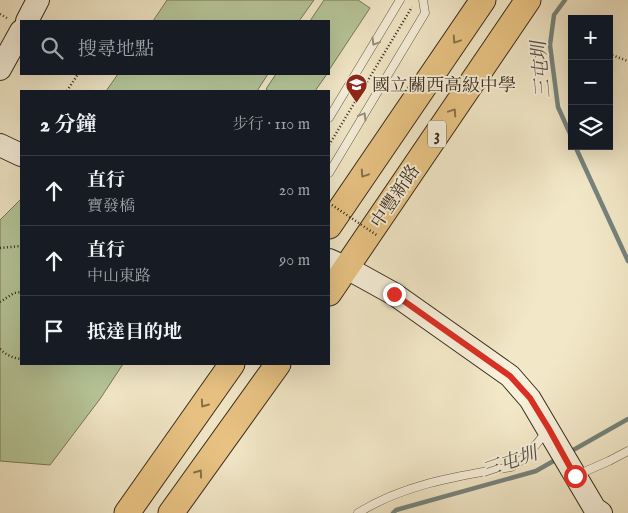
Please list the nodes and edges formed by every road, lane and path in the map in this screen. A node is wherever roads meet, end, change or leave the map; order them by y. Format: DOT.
graph roads {
  1 [pos="38,0"];
  2 [pos="400,0"];
  3 [pos="416,0"];
  4 [pos="423,0"];
  5 [pos="484,0"];
  6 [pos="528,0"];
  7 [pos="28,20"];
  8 [pos="20,33"];
  9 [pos="613,55"];
  10 [pos="628,61"];
  11 [pos="0,69"];
  12 [pos="77,75"];
  13 [pos="68,90"];
  14 [pos="330,116"];
  15 [pos="330,143"];
  16 [pos="0,145"];
  17 [pos="20,155"];
  18 [pos="330,171"];
  19 [pos="330,204"];
  20 [pos="330,225"];
  21 [pos="378,236"];
  22 [pos="20,246"];
  23 [pos="0,248"];
  24 [pos="338,264"];
  25 [pos="330,290"];
  26 [pos="20,292"];
  27 [pos="0,302"];
  28 [pos="0,349"];
  29 [pos="20,359"];
  30 [pos="231,365"];
  31 [pos="277,365"];
  32 [pos="549,429"];
  33 [pos="628,452"];
  34 [pos="575,476"];
  35 [pos="598,511"];
  36 [pos="127,513"];
  37 [pos="171,513"];
  38 [pos="358,513"];
  1 -- 7 [label="street"];
  2 -- 14 [label="lane, one-way"];
  3 -- 15 [label="path"];
  18 -- 4 [label="lane, one-way"];
  5 -- 20 [label="main road, 3, one-way"];
  24 -- 6 [label="main road, 中豐新路 / 3, one-way"];
  8 -- 11 [label="street"];
  9 -- 10 [label="path"];
  12 -- 13 [label="path"];
  16 -- 17 [label="street"];
  19 -- 21 [label="path, bridge"];
  22 -- 23 [label="path"];
  24 -- 25 [label="main road, 中豐新路 / 3"];
  24 -- 32 [label="street"];
  26 -- 27 [label="path"];
  28 -- 29 [label="path"];
  30 -- 36 [label="main road, one-way"];
  37 -- 31 [label="main road, one-way"];
  32 -- 34 [label="street"];
  32 -- 38 [label="lane"];
  33 -- 34 [label="lane"];
  34 -- 35 [label="street"];
}
